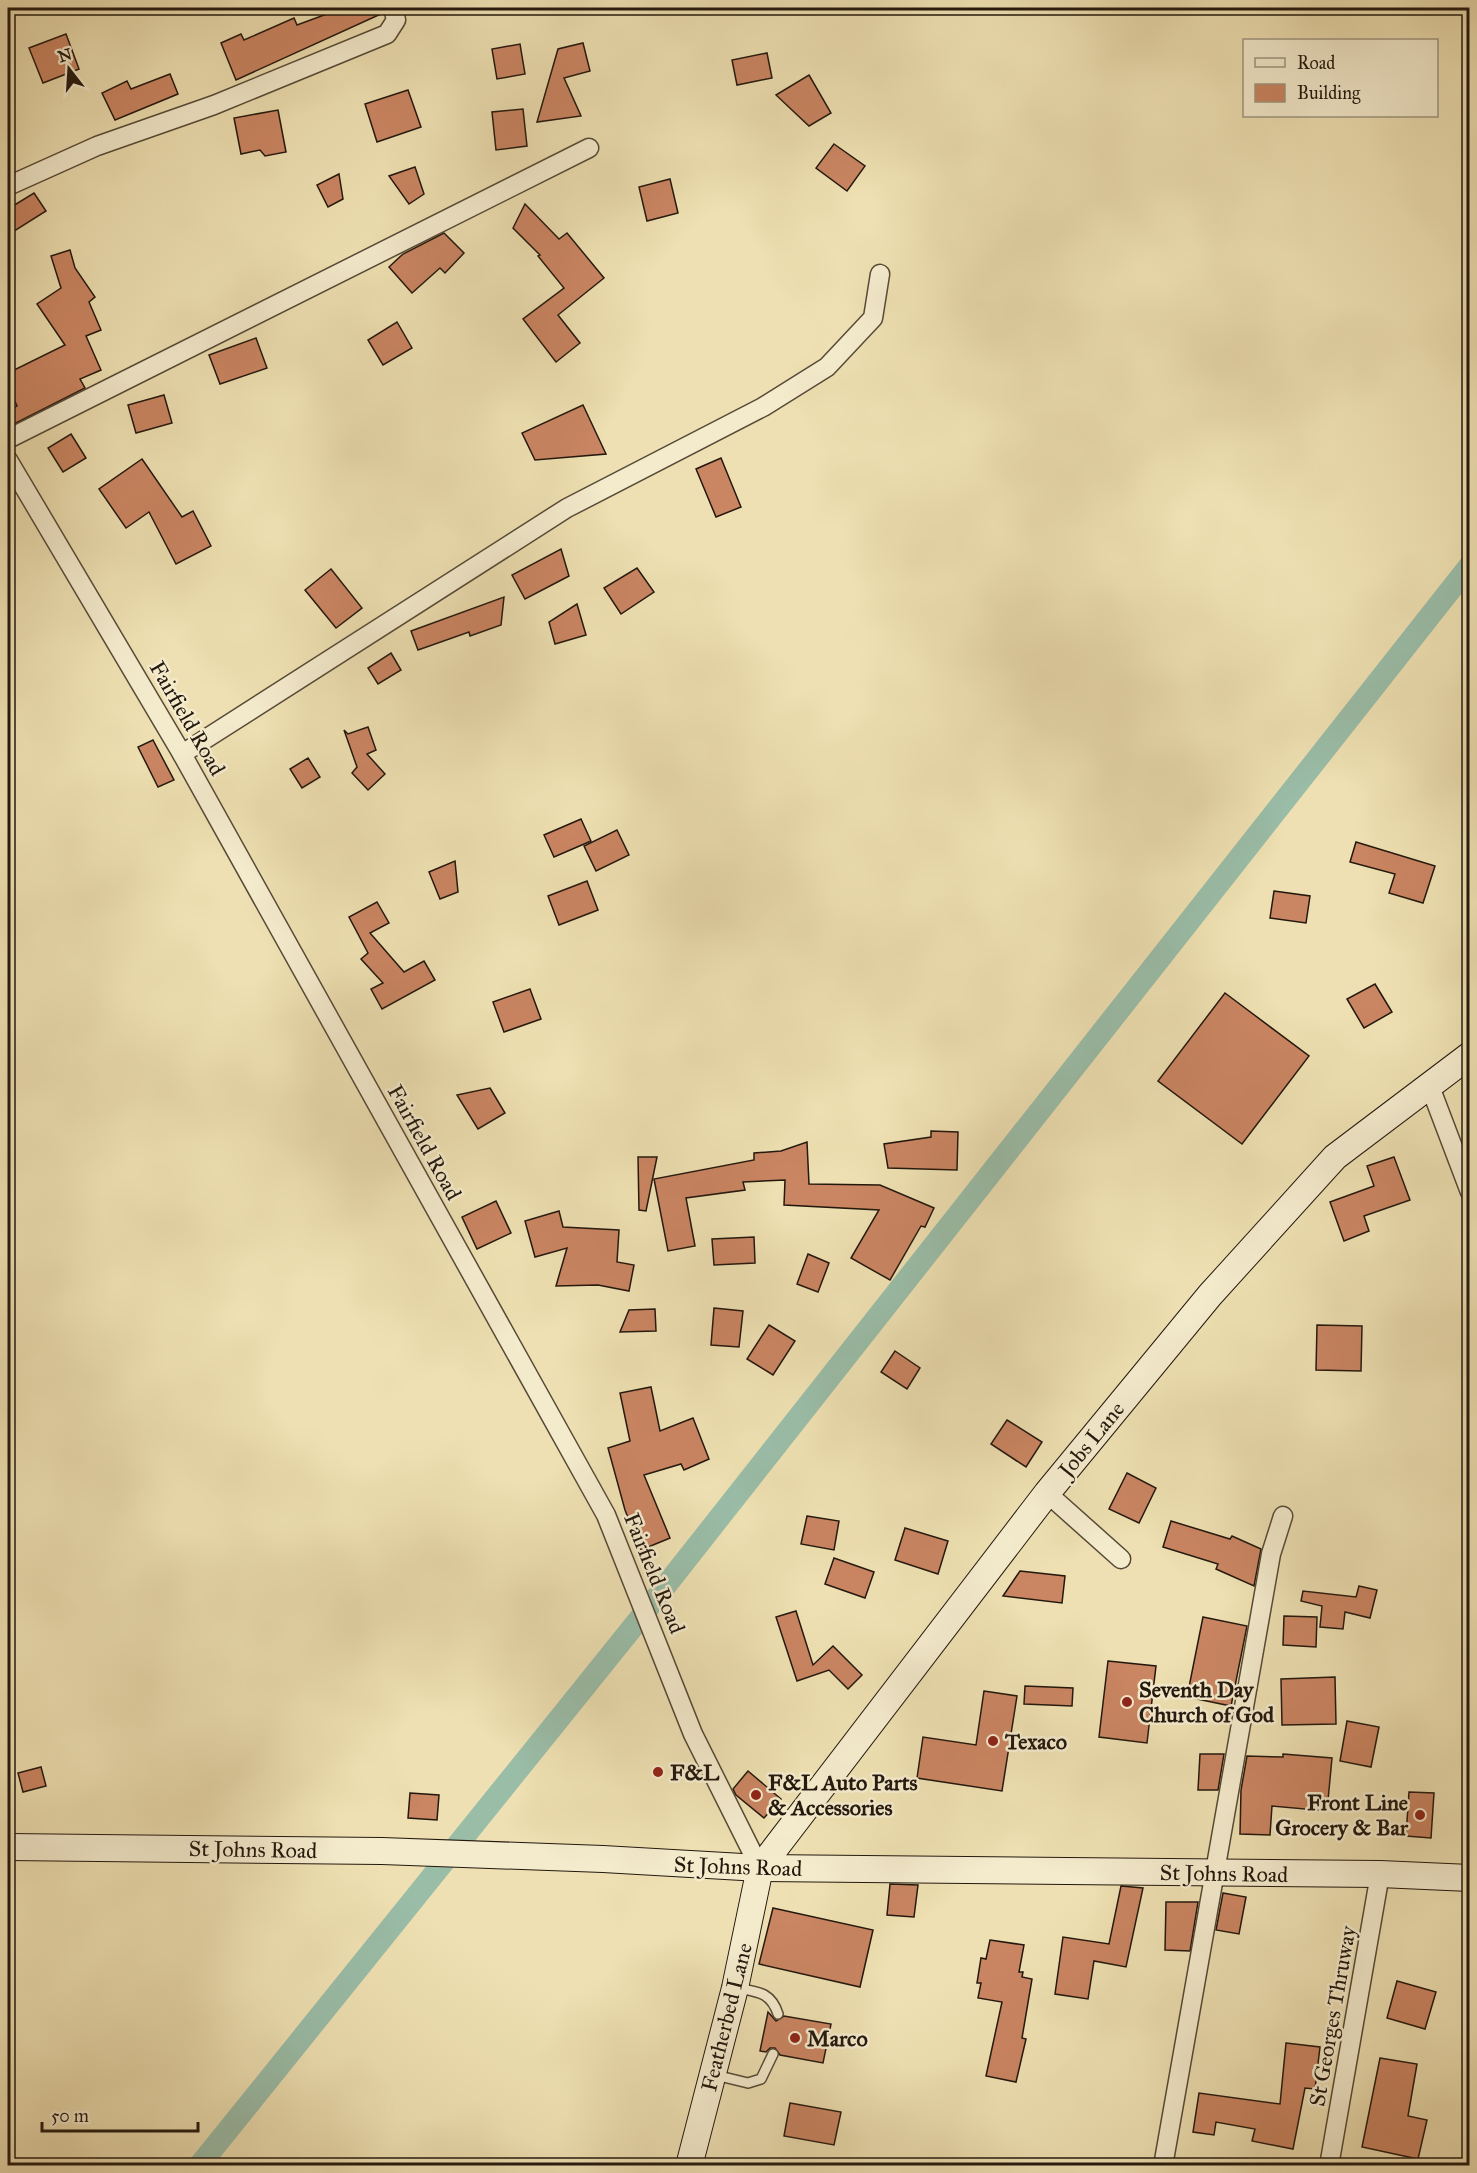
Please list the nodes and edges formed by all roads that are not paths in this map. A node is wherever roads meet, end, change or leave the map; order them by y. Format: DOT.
graph roads {
  1 [pos="393,8"];
  2 [pos="589,148"];
  3 [pos="8,186"];
  4 [pos="880,274"];
  5 [pos="8,439"];
  6 [pos="8,460"];
  7 [pos="182,754"];
  8 [pos="1470,1055"];
  9 [pos="1429,1084"];
  10 [pos="1470,1191"];
  11 [pos="1047,1493"];
  12 [pos="1283,1516"];
  13 [pos="1121,1559"];
  14 [pos="8,1847"];
  15 [pos="760,1868"];
  16 [pos="1214,1873"];
  17 [pos="1380,1874"];
  18 [pos="1470,1878"];
  19 [pos="735,1988"];
  20 [pos="778,2014"];
  21 [pos="773,2054"];
  22 [pos="712,2075"];
  23 [pos="689,2166"];
  24 [pos="1163,2166"];
  25 [pos="1329,2166"];
  1 -- 3 [label="street"];
  2 -- 5 [label="street"];
  4 -- 7 [label="street"];
  6 -- 7 [label="street, Fairfield Road"];
  7 -- 15 [label="street, Fairfield Road"];
  8 -- 9 [label="main road, Jobs Lane"];
  9 -- 10 [label="street"];
  9 -- 11 [label="main road, Jobs Lane"];
  11 -- 13 [label="street"];
  11 -- 15 [label="main road, Jobs Lane"];
  12 -- 16 [label="street"];
  14 -- 15 [label="main road, St Johns Road"];
  15 -- 16 [label="main road, St Johns Road"];
  15 -- 19 [label="main road, Featherbed Lane"];
  16 -- 17 [label="main road, St Johns Road"];
  16 -- 24 [label="street"];
  17 -- 18 [label="main road, St Johns Road"];
  17 -- 25 [label="street, St Georges Thruway"];
  19 -- 20 [label="lane"];
  19 -- 22 [label="main road, Featherbed Lane"];
  21 -- 22 [label="lane"];
  22 -- 23 [label="main road, Featherbed Lane"];
}
